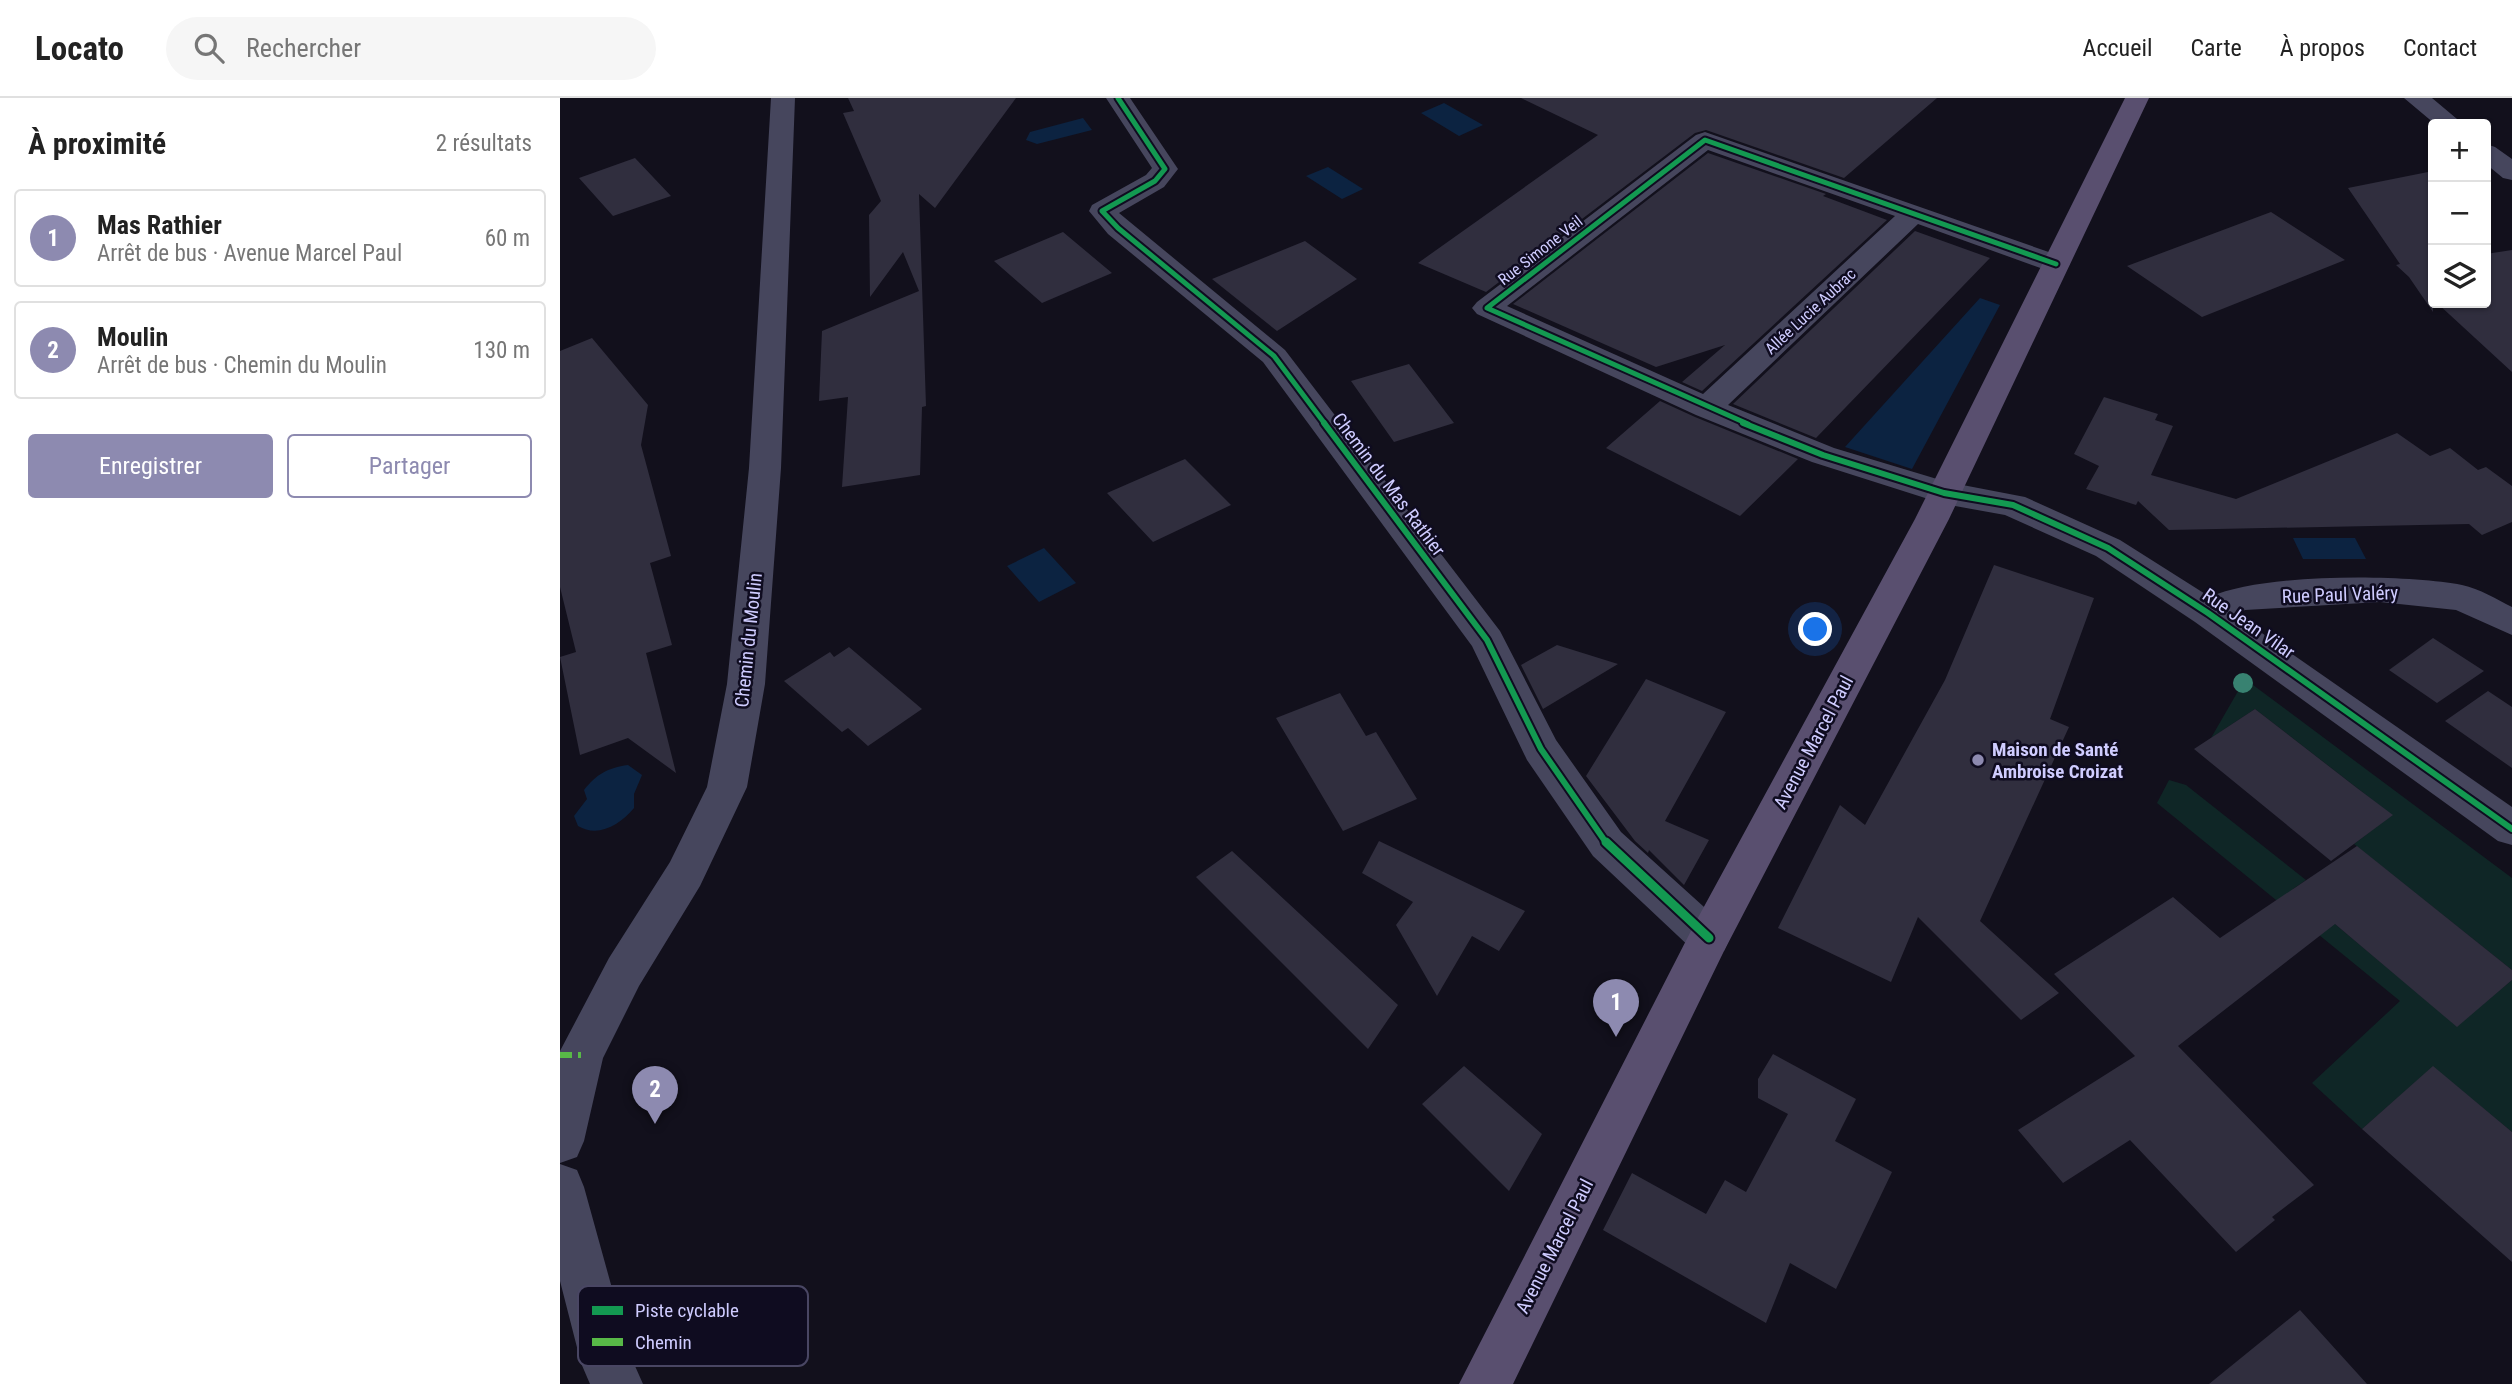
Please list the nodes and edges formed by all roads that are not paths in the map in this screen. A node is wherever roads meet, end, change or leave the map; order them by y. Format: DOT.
graph roads {
  1 [pos="783,98"];
  2 [pos="1118,98"];
  3 [pos="2137,98"];
  4 [pos="2416,98"];
  5 [pos="2443,119"];
  6 [pos="2491,156"];
  7 [pos="2512,172"];
  8 [pos="1913,214"];
  9 [pos="2056,264"];
  10 [pos="1707,408"];
  11 [pos="1944,493"];
  12 [pos="2208,613"];
  13 [pos="2512,622"];
  14 [pos="2512,829"];
  15 [pos="1709,938"];
  16 [pos="560,1141"];
  17 [pos="560,1187"];
  18 [pos="586,1286"];
  19 [pos="608,1366"];
  20 [pos="617,1384"];
  21 [pos="1485,1384"];
  1 -- 16 [label="street, Chemin du Moulin"];
  2 -- 15 [label="street, Chemin du Mas Rathier"];
  3 -- 9 [label="main road, Avenue Marcel Paul"];
  4 -- 5 [label="street"];
  6 -- 7 [label="street"];
  8 -- 9 [label="street, Rue Simone Veil"];
  8 -- 10 [label="street, Allée Lucie Aubrac"];
  8 -- 10 [label="street, Rue Simone Veil"];
  9 -- 11 [label="main road, Avenue Marcel Paul"];
  10 -- 11 [label="street, Rue Simone Veil"];
  11 -- 12 [label="street, Rue Jean Vilar"];
  11 -- 15 [label="main road, Avenue Marcel Paul"];
  12 -- 13 [label="street, Rue Paul Valéry"];
  12 -- 14 [label="street, Rue Jean Vilar"];
  15 -- 21 [label="main road, Avenue Marcel Paul"];
  17 -- 18 [label="street"];
  19 -- 20 [label="street"];
}
